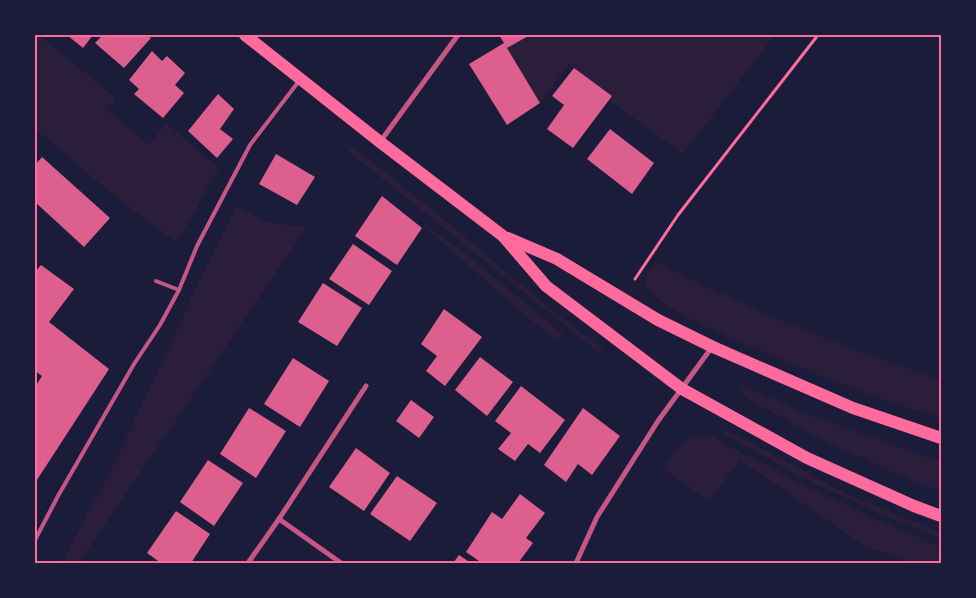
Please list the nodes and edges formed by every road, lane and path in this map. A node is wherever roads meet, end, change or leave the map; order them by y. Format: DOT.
graph roads {
  1 [pos="245,35"];
  2 [pos="458,35"];
  3 [pos="818,35"];
  4 [pos="300,79"];
  5 [pos="380,142"];
  6 [pos="503,236"];
  7 [pos="156,281"];
  8 [pos="179,290"];
  9 [pos="622,299"];
  10 [pos="713,346"];
  11 [pos="366,386"];
  12 [pos="682,389"];
  13 [pos="941,438"];
  14 [pos="941,516"];
  15 [pos="279,519"];
  16 [pos="35,540"];
  17 [pos="248,563"];
  18 [pos="341,563"];
  19 [pos="576,563"];
  1 -- 4 [label="main road"];
  2 -- 5 [label="street"];
  3 -- 9 [label="path"];
  4 -- 5 [label="main road"];
  4 -- 8 [label="lane"];
  5 -- 6 [label="main road"];
  6 -- 9 [label="main road"];
  6 -- 12 [label="main road"];
  7 -- 8 [label="lane"];
  8 -- 16 [label="lane"];
  9 -- 10 [label="main road"];
  10 -- 12 [label="street"];
  10 -- 13 [label="main road"];
  11 -- 15 [label="street"];
  12 -- 14 [label="main road"];
  12 -- 19 [label="street"];
  15 -- 17 [label="street"];
  15 -- 18 [label="street"];
}
